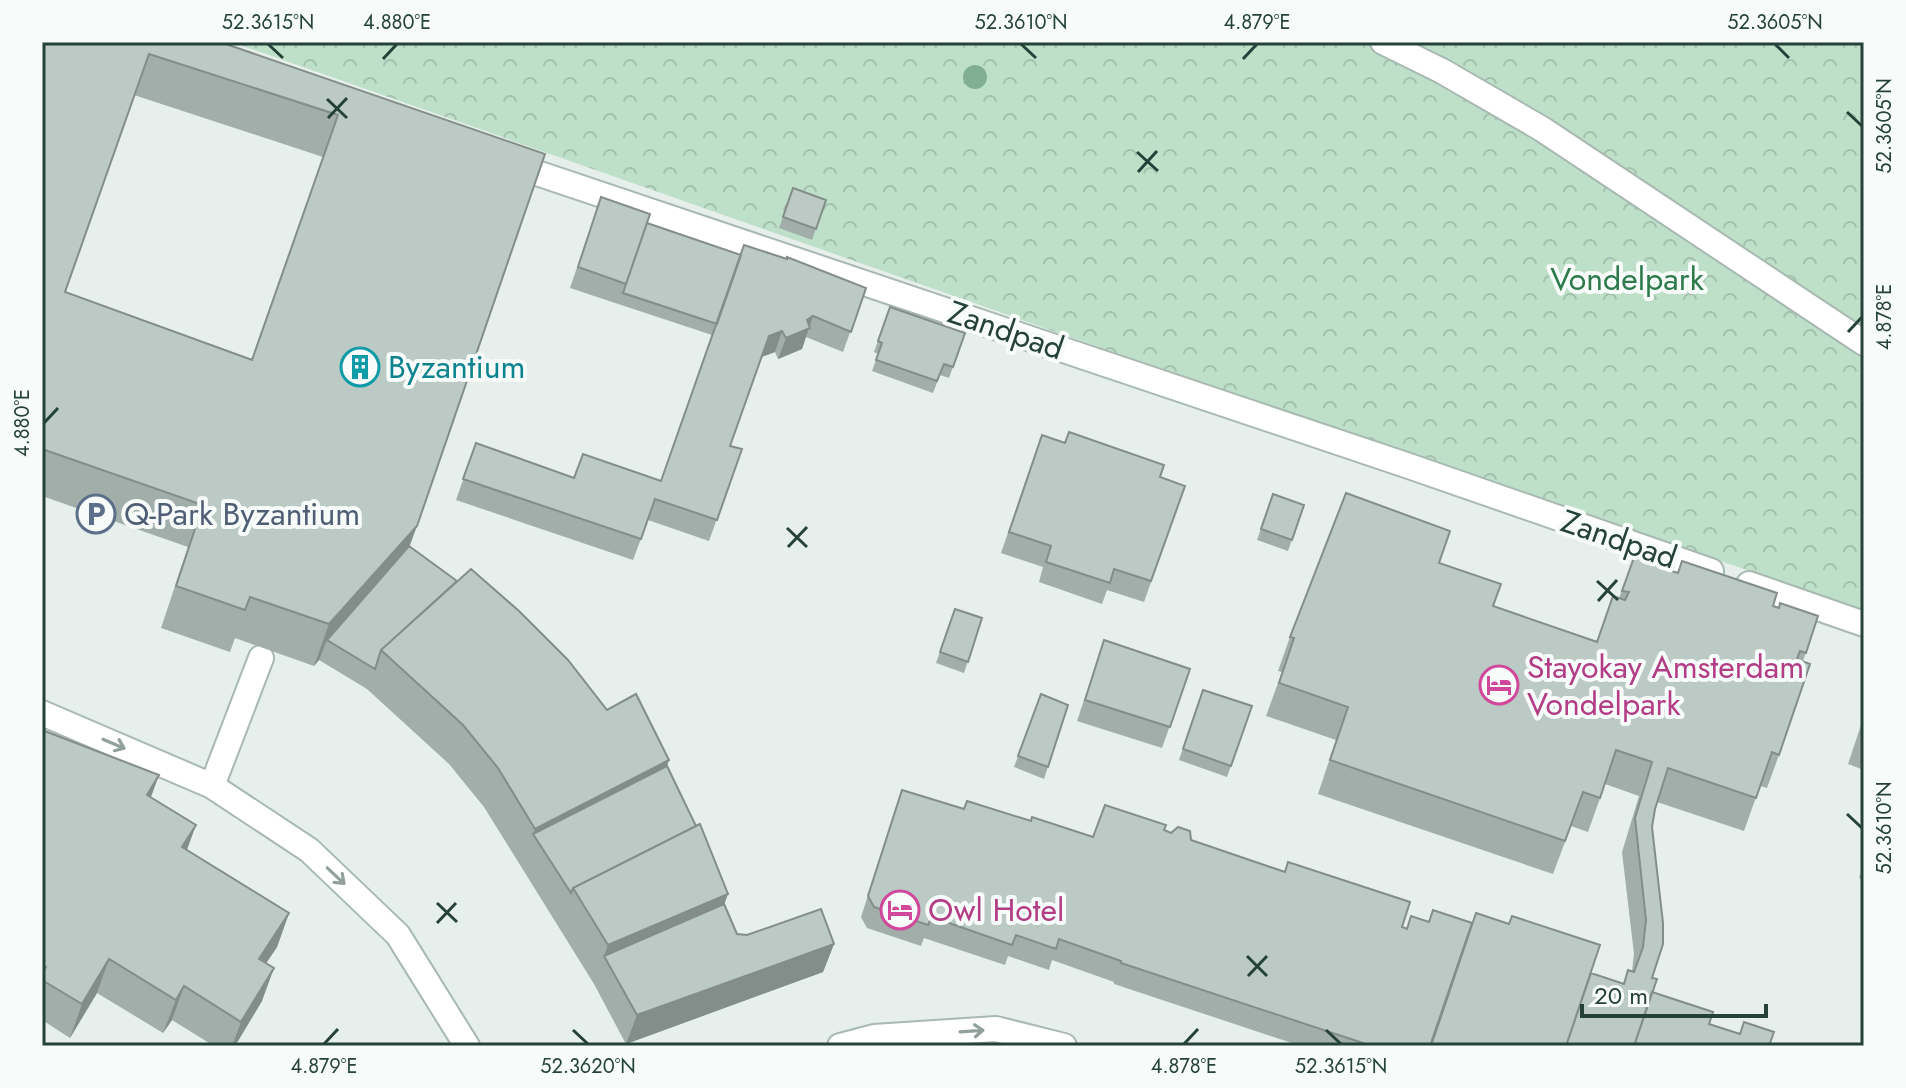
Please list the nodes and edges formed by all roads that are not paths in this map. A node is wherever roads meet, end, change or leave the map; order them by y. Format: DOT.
graph roads {
  1 [pos="1383,42"];
  2 [pos="491,158"];
  3 [pos="1864,343"];
  4 [pos="1864,624"];
  5 [pos="261,658"];
  6 [pos="42,713"];
  7 [pos="212,786"];
  8 [pos="467,1046"];
  9 [pos="840,1046"];
  10 [pos="1064,1046"];
  1 -- 3 [label="street"];
  2 -- 4 [label="street, Zandpad"];
  5 -- 7 [label="street"];
  6 -- 7 [label="street, one-way"];
  7 -- 8 [label="street, one-way"];
  9 -- 10 [label="street, one-way"];
}
